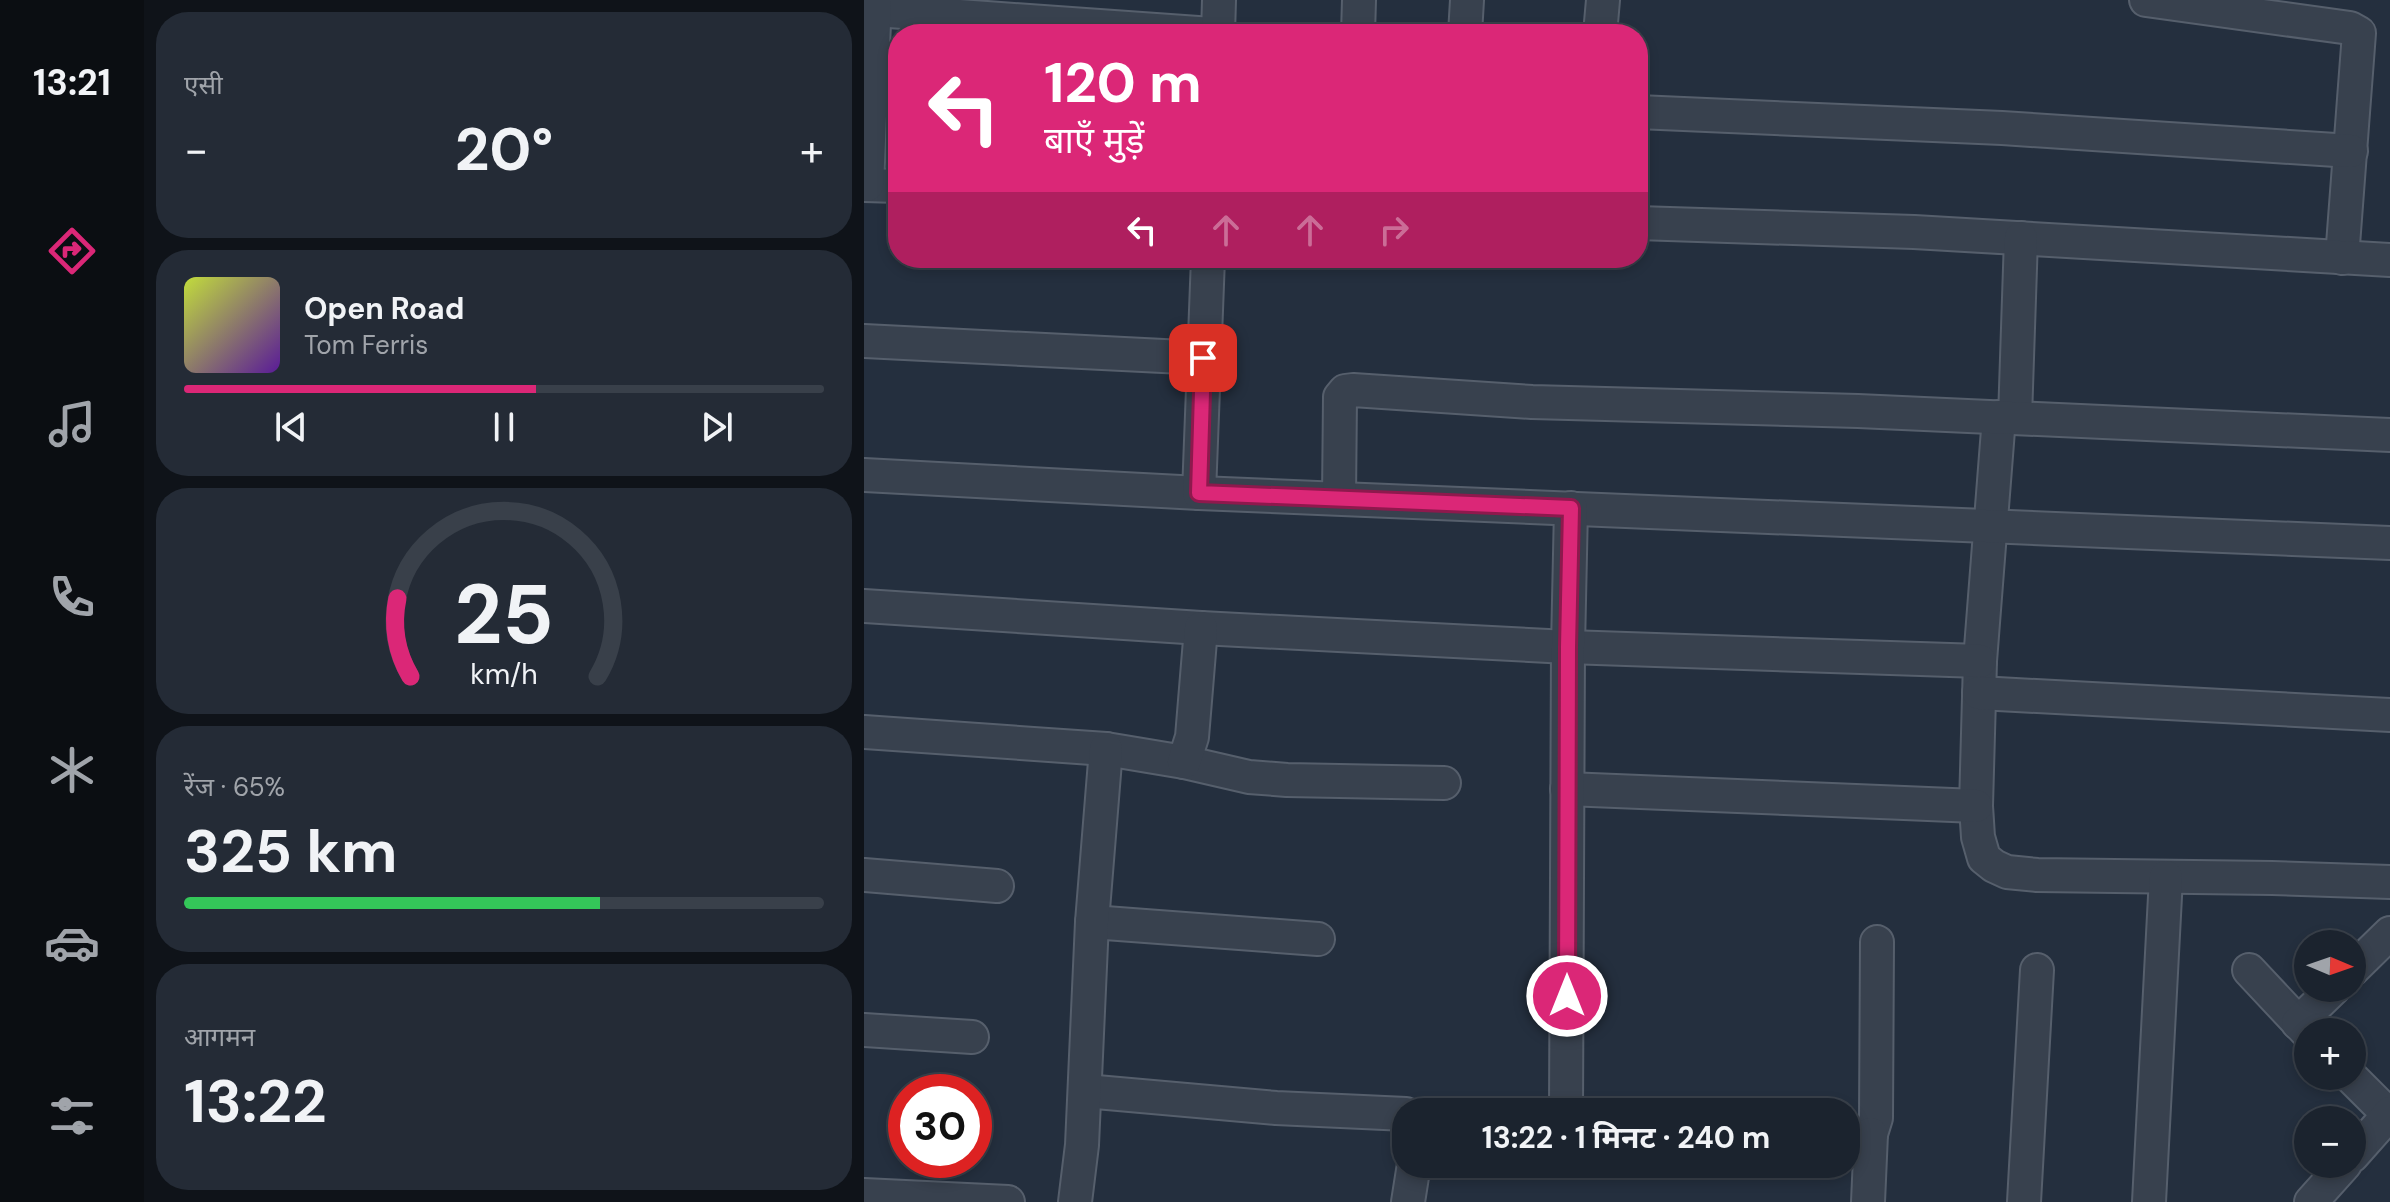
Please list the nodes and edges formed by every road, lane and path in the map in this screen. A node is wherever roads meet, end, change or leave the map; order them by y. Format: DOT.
graph roads {
  1 [pos="1219,0"];
  2 [pos="1359,0"];
  3 [pos="1467,0"];
  4 [pos="1603,0"];
  5 [pos="2146,0"];
  6 [pos="875,5"];
  7 [pos="1098,24"];
  8 [pos="1216,24"];
  9 [pos="1358,24"];
  10 [pos="1466,24"];
  11 [pos="1601,24"];
  12 [pos="1648,112"];
  13 [pos="2351,151"];
  14 [pos="876,185"];
  15 [pos="1648,223"];
  16 [pos="2021,238"];
  17 [pos="2342,258"];
  18 [pos="2390,260"];
  19 [pos="1208,268"];
  20 [pos="864,341"];
  21 [pos="1203,358"];
  22 [pos="2007,418"];
  23 [pos="2390,435"];
  24 [pos="864,475"];
  25 [pos="1199,493"];
  26 [pos="1339,498"];
  27 [pos="1571,508"];
  28 [pos="1991,524"];
  29 [pos="2390,543"];
  30 [pos="864,606"];
  31 [pos="1201,628"];
  32 [pos="1568,647"];
  33 [pos="1980,661"];
  34 [pos="1979,693"];
  35 [pos="2390,715"];
  36 [pos="864,732"];
  37 [pos="1106,749"];
  38 [pos="1184,762"];
  39 [pos="1444,783"];
  40 [pos="1567,789"];
  41 [pos="1976,806"];
  42 [pos="864,875"];
  43 [pos="2166,877"];
  44 [pos="2390,882"];
  45 [pos="997,886"];
  46 [pos="1092,922"];
  47 [pos="2390,933"];
  48 [pos="1318,939"];
  49 [pos="1877,942"];
  50 [pos="2366,956"];
  51 [pos="2037,970"];
  52 [pos="2249,970"];
  53 [pos="2323,1002"];
  54 [pos="2294,1018"];
  55 [pos="2311,1018"];
  56 [pos="864,1030"];
  57 [pos="972,1037"];
  58 [pos="2364,1090"];
  59 [pos="1085,1091"];
  60 [pos="1566,1098"];
  61 [pos="1392,1113"];
  62 [pos="2389,1114"];
  63 [pos="1860,1133"];
  64 [pos="2366,1140"];
  65 [pos="1860,1148"];
  66 [pos="1412,1178"];
  67 [pos="2332,1178"];
  68 [pos="882,1198"];
  69 [pos="1008,1202"];
  70 [pos="1075,1202"];
  71 [pos="1408,1202"];
  72 [pos="1868,1202"];
  73 [pos="2024,1202"];
  74 [pos="2149,1202"];
  75 [pos="2311,1202"];
  1 -- 8 [label="street"];
  2 -- 9 [label="street"];
  3 -- 10 [label="street"];
  4 -- 11 [label="street"];
  5 -- 13 [label="street"];
  6 -- 7 [label="street"];
  6 -- 14 [label="street"];
  12 -- 13 [label="street"];
  13 -- 17 [label="street"];
  15 -- 16 [label="street"];
  16 -- 17 [label="street"];
  16 -- 22 [label="street"];
  17 -- 18 [label="street"];
  19 -- 21 [label="street"];
  20 -- 21 [label="street"];
  21 -- 25 [label="street"];
  22 -- 23 [label="street"];
  22 -- 26 [label="street"];
  22 -- 28 [label="street"];
  24 -- 25 [label="street"];
  25 -- 26 [label="street"];
  26 -- 27 [label="street"];
  27 -- 28 [label="street"];
  27 -- 32 [label="street"];
  28 -- 29 [label="street"];
  28 -- 33 [label="street"];
  30 -- 31 [label="street"];
  31 -- 32 [label="street"];
  31 -- 38 [label="street"];
  32 -- 33 [label="street"];
  32 -- 40 [label="street"];
  33 -- 34 [label="street"];
  34 -- 35 [label="street"];
  34 -- 41 [label="street"];
  36 -- 37 [label="street"];
  37 -- 38 [label="street"];
  37 -- 46 [label="street"];
  38 -- 39 [label="street"];
  40 -- 41 [label="street"];
  40 -- 60 [label="street"];
  41 -- 43 [label="street"];
  42 -- 45 [label="street"];
  43 -- 44 [label="street"];
  43 -- 74 [label="street"];
  46 -- 48 [label="street"];
  46 -- 59 [label="street"];
  47 -- 50 [label="street"];
  49 -- 63 [label="street"];
  51 -- 73 [label="street"];
  52 -- 54 [label="street"];
  53 -- 55 [label="street"];
  56 -- 57 [label="street"];
  58 -- 62 [label="street"];
  59 -- 61 [label="street"];
  59 -- 70 [label="street"];
  62 -- 64 [label="street"];
  65 -- 72 [label="street"];
  66 -- 71 [label="street"];
  67 -- 75 [label="street"];
  68 -- 69 [label="street"];
}
